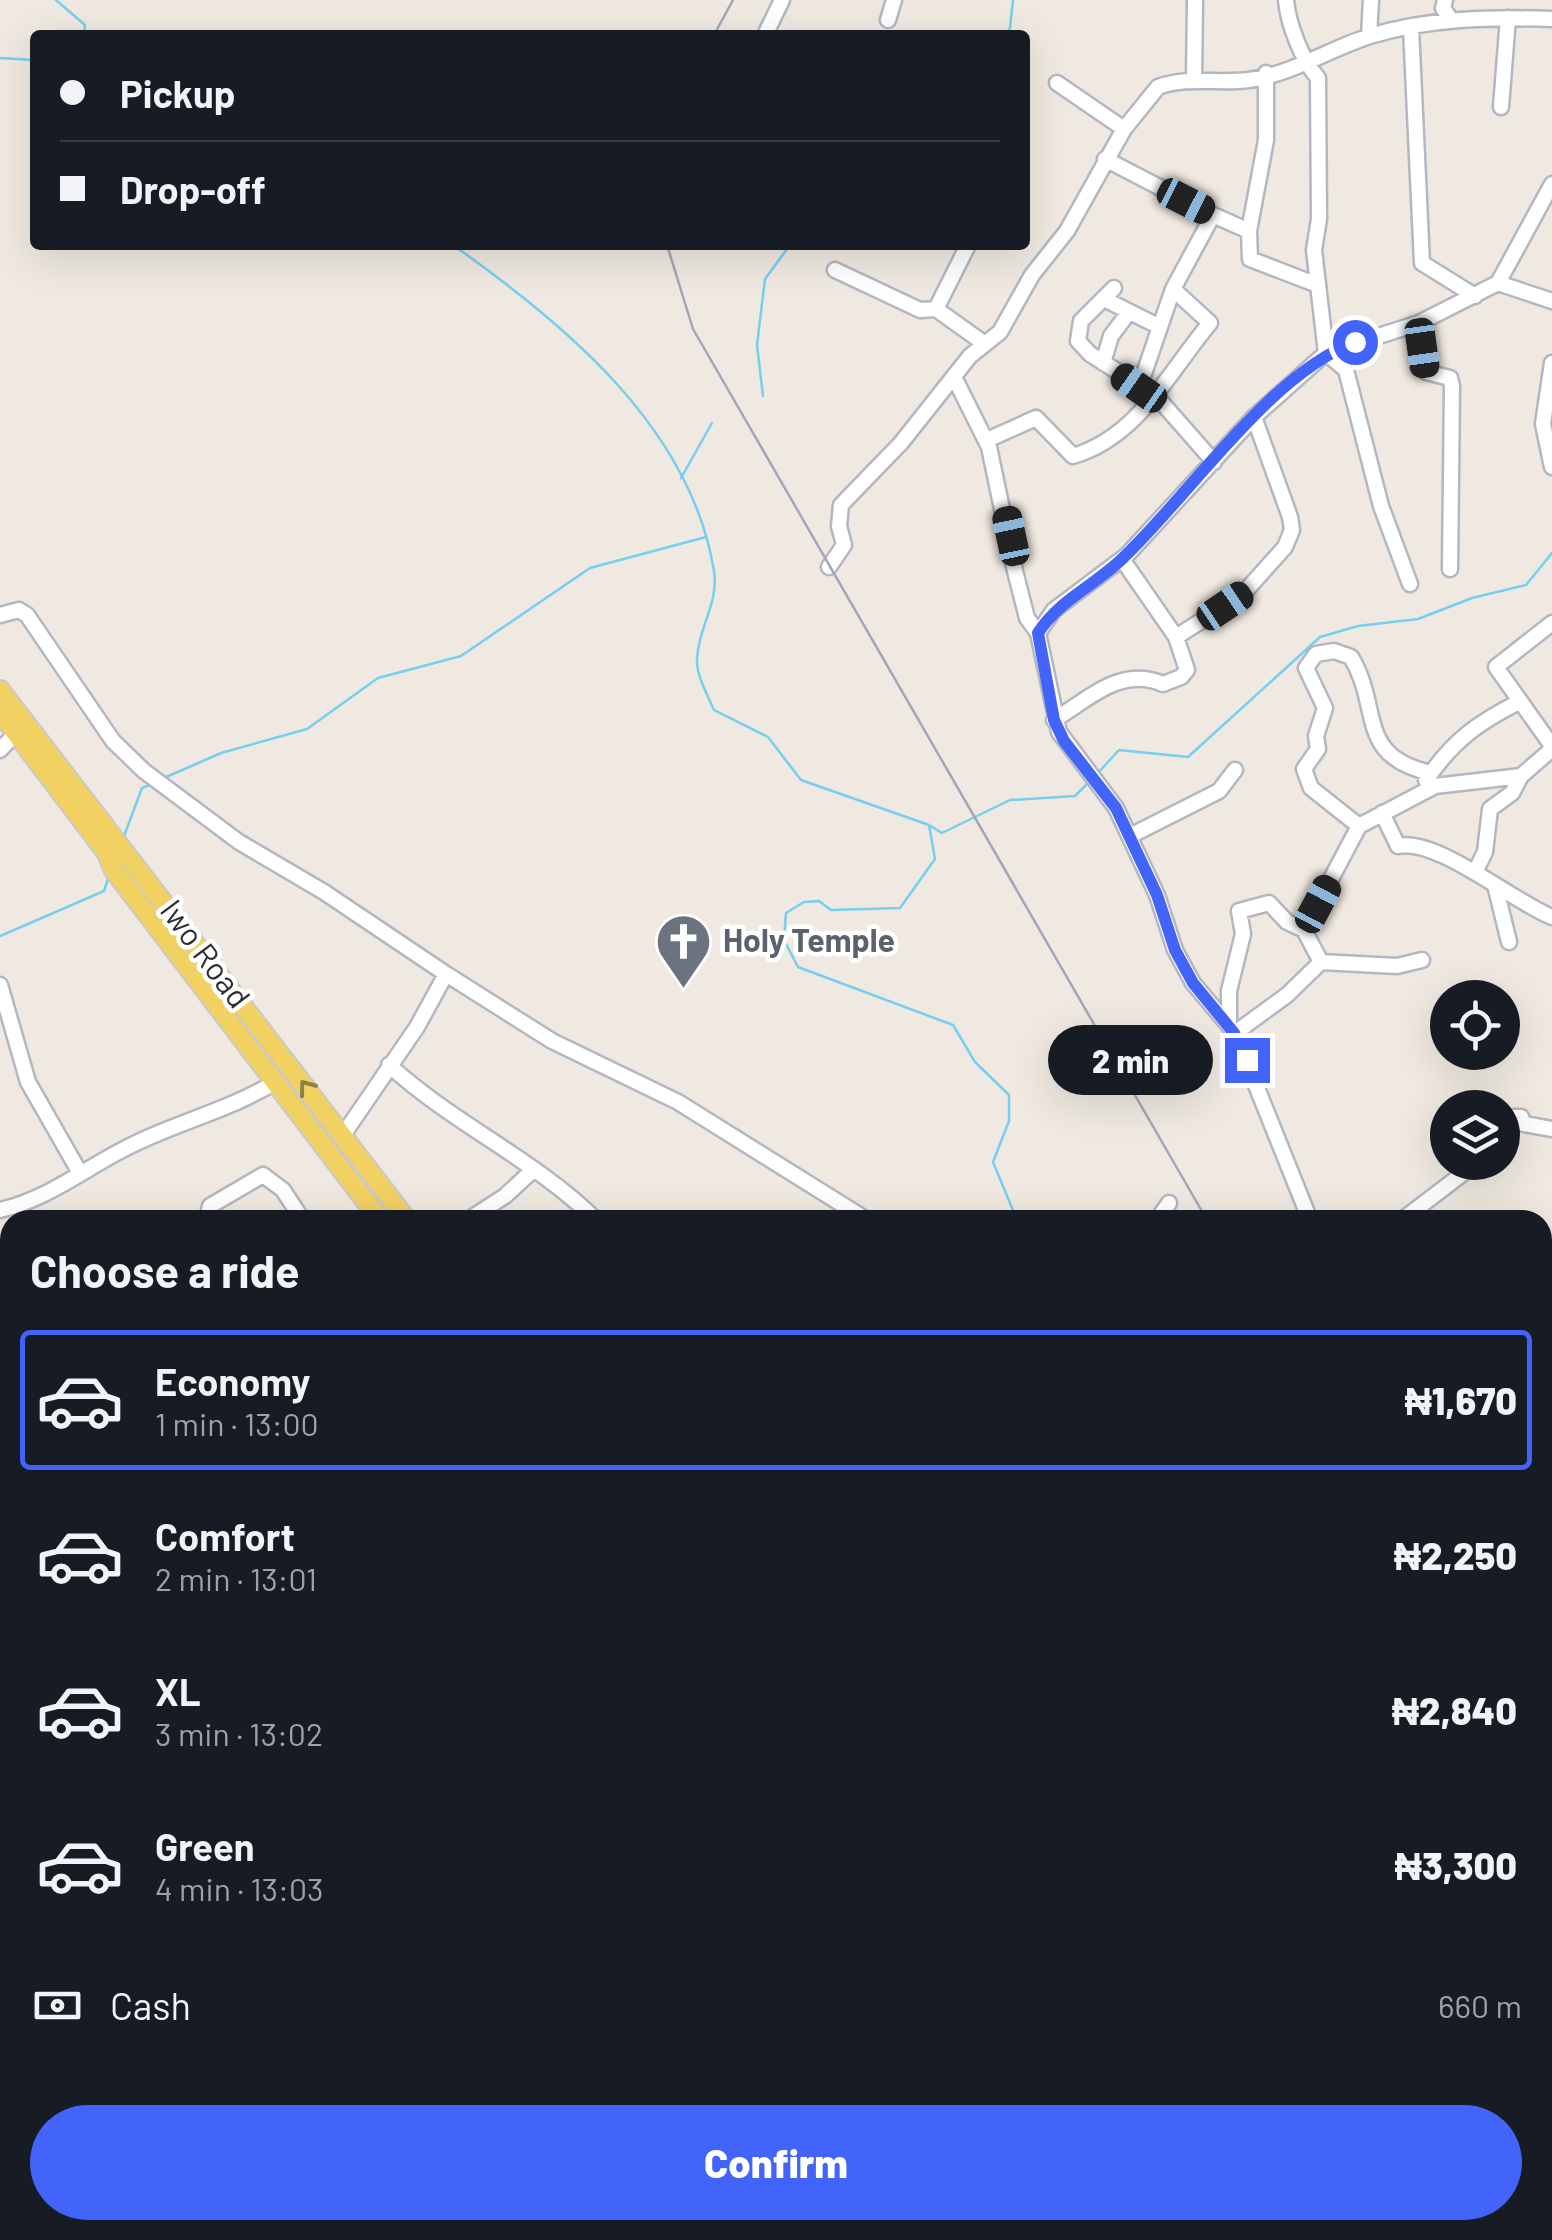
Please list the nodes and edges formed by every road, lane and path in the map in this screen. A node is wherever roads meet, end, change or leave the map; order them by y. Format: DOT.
graph roads {
  1 [pos="782,0"];
  2 [pos="894,0"];
  3 [pos="1195,0"];
  4 [pos="1286,0"];
  5 [pos="1371,0"];
  6 [pos="1444,0"];
  7 [pos="1508,18"];
  8 [pos="1552,19"];
  9 [pos="888,20"];
  10 [pos="1451,20"];
  11 [pos="1412,28"];
  12 [pos="767,30"];
  13 [pos="1370,36"];
  14 [pos="1307,65"];
  15 [pos="1266,74"];
  16 [pos="1194,80"];
  17 [pos="1056,84"];
  18 [pos="1501,107"];
  19 [pos="1124,129"];
  20 [pos="1105,159"];
  21 [pos="1552,184"];
  22 [pos="1213,214"];
  23 [pos="1250,231"];
  24 [pos="966,250"];
  25 [pos="835,270"];
  26 [pos="1498,282"];
  27 [pos="1316,284"];
  28 [pos="1173,289"];
  29 [pos="1475,296"];
  30 [pos="1552,301"];
  31 [pos="936,309"];
  32 [pos="1129,312"];
  33 [pos="1419,323"];
  34 [pos="1158,326"];
  35 [pos="986,344"];
  36 [pos="1326,353"];
  37 [pos="1552,362"];
  38 [pos="1103,363"];
  39 [pos="954,377"];
  40 [pos="1139,388"];
  41 [pos="1156,396"];
  42 [pos="1254,417"];
  43 [pos="987,440"];
  44 [pos="1214,462"];
  45 [pos="1552,467"];
  46 [pos="1122,559"];
  47 [pos="829,567"];
  48 [pos="1450,569"];
  49 [pos="1410,584"];
  50 [pos="0,615"];
  51 [pos="1552,623"];
  52 [pos="1038,633"];
  53 [pos="1176,637"];
  54 [pos="0,690"];
  55 [pos="1519,702"];
  56 [pos="0,712"];
  57 [pos="1054,720"];
  58 [pos="16,734"];
  59 [pos="1552,747"];
  60 [pos="0,750"];
  61 [pos="1411,768"];
  62 [pos="1235,770"];
  63 [pos="1431,773"];
  64 [pos="1514,776"];
  65 [pos="1418,792"];
  66 [pos="1382,813"];
  67 [pos="1359,826"];
  68 [pos="1130,836"];
  69 [pos="114,853"];
  70 [pos="1476,870"];
  71 [pos="1496,889"];
  72 [pos="1552,917"];
  73 [pos="1304,930"];
  74 [pos="1509,942"];
  75 [pos="1422,960"];
  76 [pos="1321,962"];
  77 [pos="446,974"];
  78 [pos="0,985"];
  79 [pos="1232,1030"];
  80 [pos="389,1065"];
  81 [pos="275,1082"];
  82 [pos="1520,1117"];
  83 [pos="1552,1129"];
  84 [pos="343,1135"];
  85 [pos="532,1171"];
  86 [pos="80,1174"];
  87 [pos="1454,1180"];
  88 [pos="1169,1203"];
  89 [pos="0,1210"];
  90 [pos="209,1210"];
  91 [pos="296,1210"];
  92 [pos="372,1210"];
  93 [pos="399,1210"];
  94 [pos="483,1210"];
  95 [pos="583,1210"];
  96 [pos="852,1210"];
  97 [pos="1164,1210"];
  98 [pos="1306,1210"];
  99 [pos="1415,1210"];
  1 -- 12 [label="street"];
  2 -- 9 [label="street"];
  3 -- 16 [label="street"];
  4 -- 14 [label="street"];
  5 -- 13 [label="street"];
  6 -- 10 [label="street"];
  7 -- 8 [label="street"];
  7 -- 10 [label="street"];
  7 -- 18 [label="street"];
  10 -- 11 [label="street"];
  11 -- 13 [label="street"];
  11 -- 29 [label="street"];
  13 -- 14 [label="street"];
  14 -- 15 [label="street"];
  14 -- 27 [label="street"];
  15 -- 16 [label="street"];
  15 -- 23 [label="street"];
  16 -- 19 [label="street"];
  17 -- 19 [label="street"];
  19 -- 20 [label="street"];
  20 -- 22 [label="street"];
  20 -- 35 [label="street"];
  21 -- 26 [label="street"];
  22 -- 23 [label="street"];
  22 -- 28 [label="street"];
  23 -- 27 [label="street"];
  24 -- 31 [label="street"];
  25 -- 31 [label="street"];
  26 -- 29 [label="street"];
  26 -- 30 [label="street"];
  27 -- 36 [label="street"];
  28 -- 34 [label="street"];
  28 -- 41 [label="street"];
  29 -- 33 [label="street"];
  31 -- 35 [label="street"];
  32 -- 34 [label="street"];
  32 -- 38 [label="street"];
  32 -- 38 [label="street"];
  33 -- 36 [label="street"];
  33 -- 48 [label="street"];
  34 -- 40 [label="street"];
  35 -- 39 [label="street"];
  36 -- 42 [label="street"];
  36 -- 49 [label="street"];
  37 -- 45 [label="street"];
  38 -- 40 [label="street"];
  39 -- 43 [label="street"];
  39 -- 47 [label="street"];
  40 -- 41 [label="street"];
  41 -- 43 [label="street"];
  41 -- 44 [label="street"];
  42 -- 44 [label="street"];
  42 -- 53 [label="street"];
  43 -- 52 [label="street"];
  44 -- 46 [label="street"];
  46 -- 52 [label="street"];
  46 -- 53 [label="street"];
  50 -- 77 [label="street"];
  51 -- 55 [label="street"];
  52 -- 57 [label="street"];
  53 -- 57 [label="street"];
  54 -- 69 [label="main road, Iwo Road"];
  55 -- 59 [label="street"];
  55 -- 63 [label="street"];
  56 -- 58 [label="main road, Iwo Road"];
  57 -- 68 [label="street"];
  58 -- 60 [label="street"];
  58 -- 69 [label="main road, Iwo Road"];
  59 -- 64 [label="street"];
  61 -- 63 [label="street"];
  61 -- 65 [label="street"];
  61 -- 67 [label="street"];
  62 -- 68 [label="street"];
  63 -- 65 [label="street"];
  64 -- 65 [label="street"];
  64 -- 70 [label="street"];
  65 -- 66 [label="street"];
  66 -- 67 [label="street"];
  66 -- 70 [label="street"];
  67 -- 73 [label="street"];
  68 -- 79 [label="street"];
  69 -- 81 [label="main road, Iwo Road"];
  84 -- 69 [label="main road, Iwo Road, one-way"];
  70 -- 71 [label="street"];
  71 -- 72 [label="street"];
  71 -- 74 [label="street"];
  73 -- 76 [label="street"];
  73 -- 79 [label="street"];
  75 -- 76 [label="street"];
  76 -- 79 [label="street"];
  77 -- 80 [label="street"];
  77 -- 96 [label="street"];
  78 -- 86 [label="street"];
  79 -- 98 [label="street"];
  80 -- 84 [label="street"];
  80 -- 85 [label="street"];
  81 -- 86 [label="street"];
  81 -- 92 [label="main road, Iwo Road"];
  82 -- 83 [label="street"];
  84 -- 93 [label="main road, Iwo Road"];
  85 -- 94 [label="street"];
  85 -- 95 [label="street"];
  86 -- 89 [label="street"];
  87 -- 99 [label="street"];
  88 -- 97 [label="street"];
  90 -- 91 [label="street"];
}
